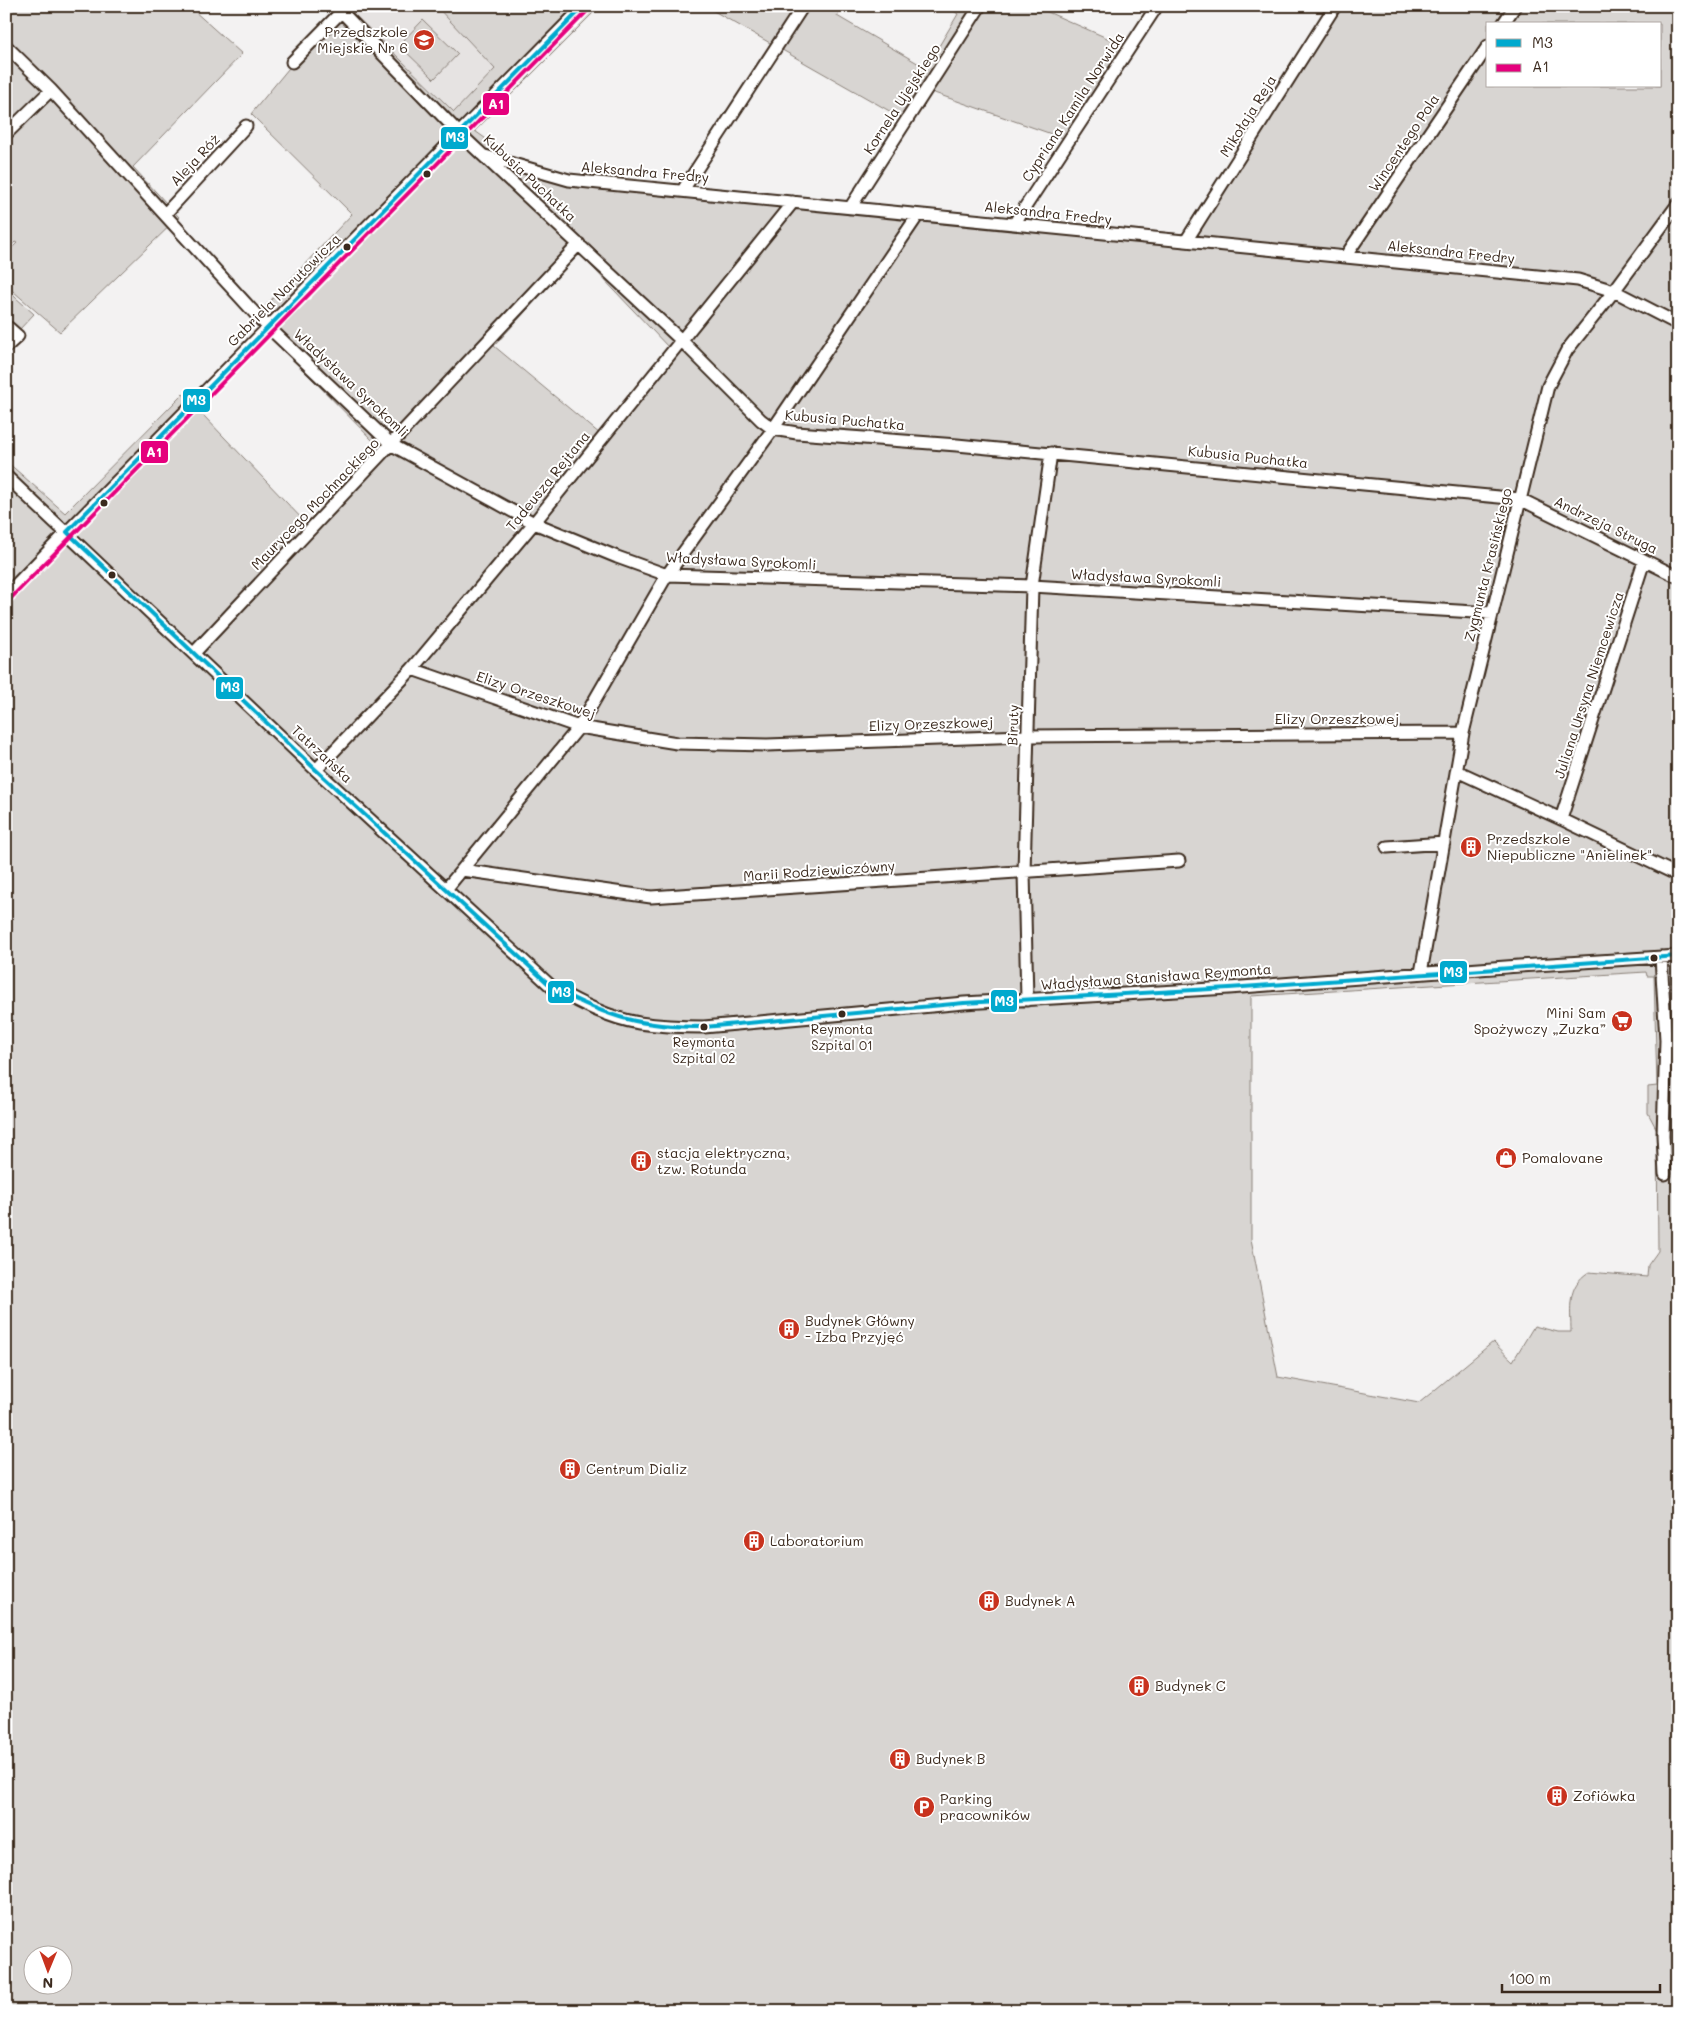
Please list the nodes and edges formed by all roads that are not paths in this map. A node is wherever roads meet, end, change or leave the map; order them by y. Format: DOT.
graph roads {
  1 [pos="584,6"];
  2 [pos="803,6"];
  3 [pos="980,6"];
  4 [pos="1157,6"];
  5 [pos="1335,6"];
  6 [pos="1515,6"];
  7 [pos="341,8"];
  8 [pos="1504,22"];
  9 [pos="6,46"];
  10 [pos="1486,49"];
  11 [pos="292,62"];
  12 [pos="51,90"];
  13 [pos="246,126"];
  14 [pos="459,133"];
  15 [pos="6,134"];
  16 [pos="481,155"];
  17 [pos="683,190"];
  18 [pos="793,202"];
  19 [pos="1678,204"];
  20 [pos="850,208"];
  21 [pos="165,214"];
  22 [pos="918,215"];
  23 [pos="1014,224"];
  24 [pos="1186,241"];
  25 [pos="579,244"];
  26 [pos="1345,257"];
  27 [pos="1614,291"];
  28 [pos="1678,324"];
  29 [pos="268,327"];
  30 [pos="9,328"];
  31 [pos="680,340"];
  32 [pos="6,348"];
  33 [pos="773,429"];
  34 [pos="392,445"];
  35 [pos="1051,453"];
  36 [pos="6,476"];
  37 [pos="1520,499"];
  38 [pos="534,523"];
  39 [pos="66,532"];
  40 [pos="1644,561"];
  41 [pos="667,575"];
  42 [pos="1678,577"];
  43 [pos="1032,586"];
  44 [pos="6,595"];
  45 [pos="1492,613"];
  46 [pos="194,653"];
  47 [pos="412,669"];
  48 [pos="579,727"];
  49 [pos="1463,733"];
  50 [pos="1027,736"];
  51 [pos="316,770"];
  52 [pos="1457,771"];
  53 [pos="1561,819"];
  54 [pos="1444,843"];
  55 [pos="1387,847"];
  56 [pos="1179,861"];
  57 [pos="462,870"];
  58 [pos="1024,872"];
  59 [pos="1678,875"];
  60 [pos="447,888"];
  61 [pos="1678,956"];
  62 [pos="1661,957"];
  63 [pos="1421,973"];
  64 [pos="1027,1000"];
  65 [pos="637,1023"];
  66 [pos="1665,1174"];
  1 -- 14 [label="street, Gabriela Narutowicza"];
  2 -- 17 [label="street"];
  3 -- 20 [label="street, Kornela Ujejskiego"];
  4 -- 23 [label="street, Cypriana Kamila Norwida"];
  5 -- 24 [label="street, Mikołaja Reja"];
  6 -- 8 [label="street"];
  7 -- 11 [label="street"];
  7 -- 14 [label="street, Kubusia Puchatka"];
  9 -- 12 [label="street, Władysława Syrokomli"];
  10 -- 26 [label="street, Wincentego Pola"];
  12 -- 15 [label="street"];
  12 -- 21 [label="street, Władysława Syrokomli"];
  13 -- 21 [label="street, Aleja Róż"];
  14 -- 16 [label="street, Kubusia Puchatka"];
  14 -- 29 [label="street, Gabriela Narutowicza"];
  16 -- 17 [label="street, Aleksandra Fredry"];
  16 -- 25 [label="street, Kubusia Puchatka"];
  17 -- 18 [label="street, Aleksandra Fredry"];
  18 -- 20 [label="street, Aleksandra Fredry"];
  18 -- 31 [label="street, Tadeusza Rejtana"];
  19 -- 27 [label="street, Zygmunta Krasińskiego"];
  20 -- 22 [label="street, Aleksandra Fredry"];
  21 -- 29 [label="street, Władysława Syrokomli"];
  22 -- 23 [label="street, Aleksandra Fredry"];
  22 -- 33 [label="street"];
  23 -- 24 [label="street, Aleksandra Fredry"];
  24 -- 26 [label="street, Aleksandra Fredry"];
  25 -- 31 [label="street, Kubusia Puchatka"];
  25 -- 34 [label="street, Maurycego Mochnackiego"];
  26 -- 27 [label="street, Aleksandra Fredry"];
  27 -- 28 [label="street, Aleksandra Fredry"];
  27 -- 37 [label="street, Zygmunta Krasińskiego"];
  29 -- 34 [label="street, Władysława Syrokomli"];
  29 -- 39 [label="street, Gabriela Narutowicza"];
  30 -- 32 [label="street"];
  31 -- 33 [label="street, Kubusia Puchatka"];
  31 -- 38 [label="street, Tadeusza Rejtana"];
  33 -- 35 [label="street, Kubusia Puchatka"];
  33 -- 41 [label="street"];
  34 -- 38 [label="street, Władysława Syrokomli"];
  34 -- 46 [label="street, Maurycego Mochnackiego"];
  35 -- 37 [label="street, Kubusia Puchatka"];
  35 -- 43 [label="street, Biruty"];
  36 -- 39 [label="street, Tatrzańska"];
  37 -- 40 [label="street, Andrzeja Struga"];
  37 -- 45 [label="street, Zygmunta Krasińskiego"];
  38 -- 41 [label="street, Władysława Syrokomli"];
  38 -- 47 [label="street, Tadeusza Rejtana"];
  39 -- 44 [label="street, Gabriela Narutowicza"];
  39 -- 46 [label="street, Tatrzańska"];
  40 -- 42 [label="street, Andrzeja Struga"];
  40 -- 53 [label="street, Juliana Ursyna Niemcewicza"];
  41 -- 43 [label="street, Władysława Syrokomli"];
  41 -- 48 [label="street"];
  43 -- 45 [label="street, Władysława Syrokomli"];
  43 -- 50 [label="street, Biruty"];
  45 -- 49 [label="street, Zygmunta Krasińskiego"];
  46 -- 51 [label="street, Tatrzańska"];
  47 -- 48 [label="street, Elizy Orzeszkowej"];
  47 -- 51 [label="street, Tadeusza Rejtana"];
  48 -- 50 [label="street, Elizy Orzeszkowej"];
  48 -- 57 [label="street"];
  49 -- 50 [label="street, Elizy Orzeszkowej"];
  49 -- 52 [label="street, Zygmunta Krasińskiego"];
  50 -- 58 [label="street, Biruty"];
  51 -- 60 [label="street, Tatrzańska"];
  52 -- 53 [label="street"];
  52 -- 54 [label="street, Zygmunta Krasińskiego"];
  53 -- 59 [label="street"];
  54 -- 55 [label="street"];
  54 -- 63 [label="street, Zygmunta Krasińskiego"];
  56 -- 58 [label="street, Marii Rodziewiczówny"];
  57 -- 58 [label="street, Marii Rodziewiczówny"];
  57 -- 60 [label="street"];
  58 -- 64 [label="street, Biruty"];
  60 -- 65 [label="street, Tatrzańska"];
  61 -- 62 [label="street, Władysława Stanisława Reymonta"];
  62 -- 63 [label="street, Władysława Stanisława Reymonta"];
  62 -- 66 [label="street"];
  63 -- 64 [label="street, Władysława Stanisława Reymonta"];
  64 -- 65 [label="street, Władysława Stanisława Reymonta"];
}
